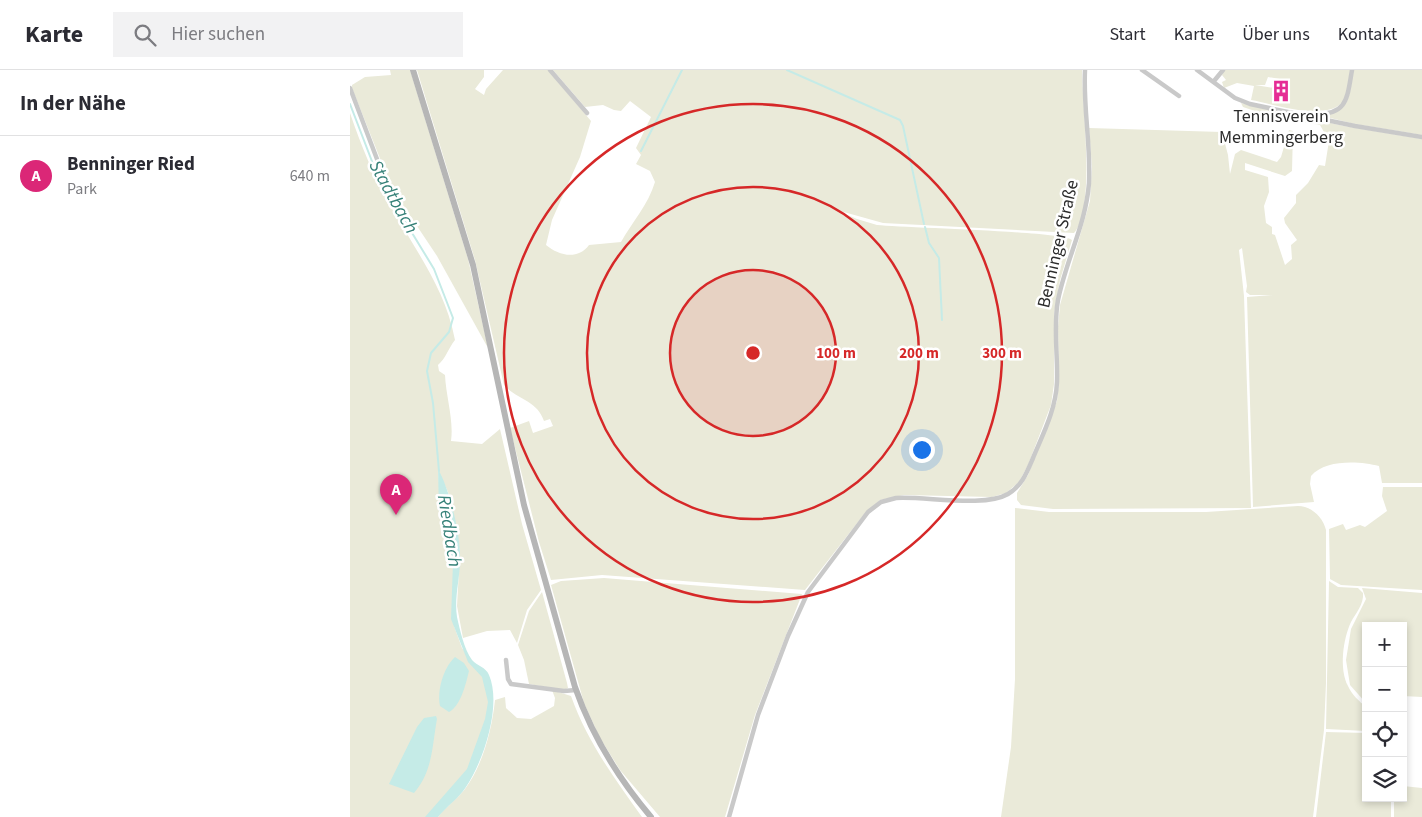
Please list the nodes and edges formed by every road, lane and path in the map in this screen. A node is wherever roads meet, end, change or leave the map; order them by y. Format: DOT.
graph roads {
  1 [pos="413,70"];
  2 [pos="550,70"];
  3 [pos="1085,70"];
  4 [pos="1142,70"];
  5 [pos="1197,70"];
  6 [pos="1223,70"];
  7 [pos="1352,70"];
  8 [pos="1214,81"];
  9 [pos="350,88"];
  10 [pos="1179,96"];
  11 [pos="587,113"];
  12 [pos="1306,114"];
  13 [pos="1422,137"];
  14 [pos="395,200"];
  15 [pos="506,660"];
  16 [pos="576,690"];
  17 [pos="651,817"];
  18 [pos="729,817"];
  1 -- 16 [label="main road"];
  2 -- 11 [label="street"];
  3 -- 18 [label="street, Benninger Straße"];
  4 -- 10 [label="street"];
  5 -- 8 [label="street"];
  6 -- 8 [label="street"];
  7 -- 12 [label="street"];
  8 -- 12 [label="street"];
  9 -- 14 [label="street"];
  12 -- 13 [label="street"];
  15 -- 16 [label="street"];
  16 -- 17 [label="main road"];
}
